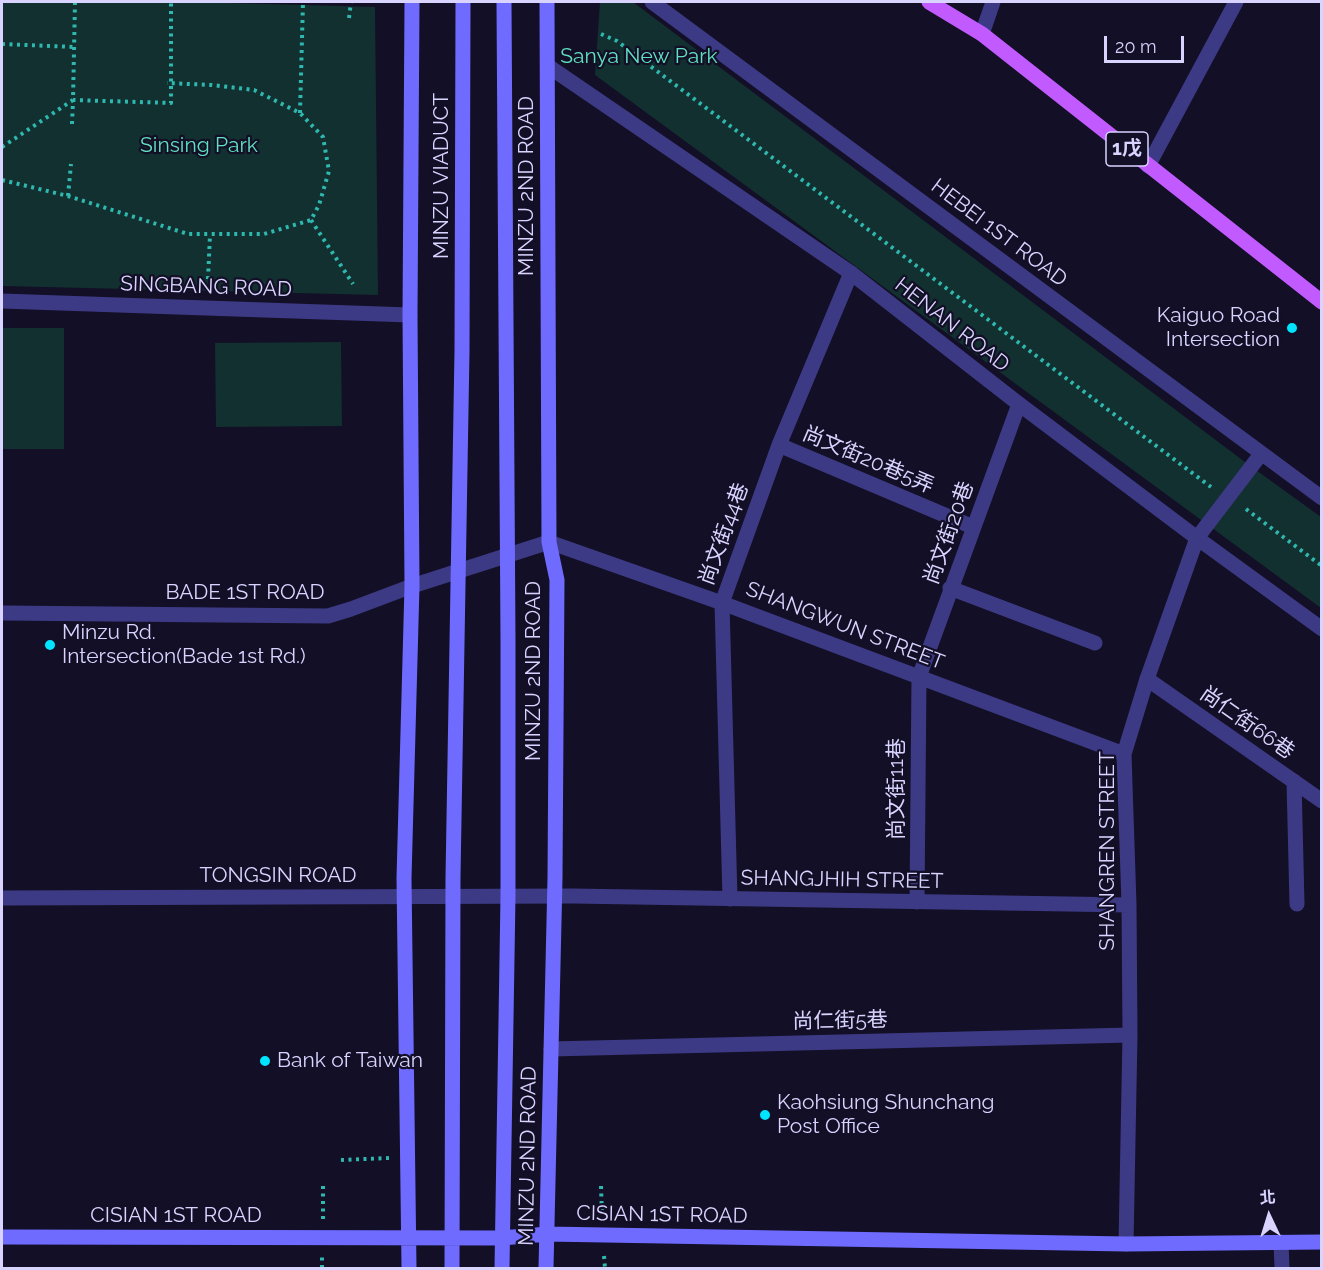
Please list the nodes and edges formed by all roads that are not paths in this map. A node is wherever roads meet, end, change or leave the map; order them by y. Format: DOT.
graph roads {
  1 [pos="412,2"];
  2 [pos="463,2"];
  3 [pos="504,2"];
  4 [pos="548,2"];
  5 [pos="652,2"];
  6 [pos="929,2"];
  7 [pos="993,2"];
  8 [pos="1236,2"];
  9 [pos="982,34"];
  10 [pos="548,66"];
  11 [pos="1148,166"];
  12 [pos="852,273"];
  13 [pos="2,301"];
  14 [pos="1322,302"];
  15 [pos="410,315"];
  16 [pos="1019,404"];
  17 [pos="779,445"];
  18 [pos="1261,454"];
  19 [pos="1322,498"];
  20 [pos="974,526"];
  21 [pos="1197,538"];
  22 [pos="549,542"];
  23 [pos="507,555"];
  24 [pos="458,571"];
  25 [pos="412,586"];
  26 [pos="950,588"];
  27 [pos="722,603"];
  28 [pos="2,613"];
  29 [pos="1322,629"];
  30 [pos="1095,643"];
  31 [pos="919,677"];
  32 [pos="1147,679"];
  33 [pos="1124,754"];
  34 [pos="1294,782"];
  35 [pos="1322,801"];
  36 [pos="404,896"];
  37 [pos="508,896"];
  38 [pos="555,896"];
  39 [pos="454,897"];
  40 [pos="2,898"];
  41 [pos="730,899"];
  42 [pos="917,902"];
  43 [pos="1297,904"];
  44 [pos="1129,905"];
  45 [pos="1130,1035"];
  46 [pos="551,1050"];
  47 [pos="547,1234"];
  48 [pos="408,1236"];
  49 [pos="2,1237"];
  50 [pos="451,1237"];
  51 [pos="502,1238"];
  52 [pos="1281,1242"];
  53 [pos="1322,1242"];
  54 [pos="1126,1244"];
  55 [pos="409,1269"];
  56 [pos="452,1269"];
  57 [pos="502,1269"];
  58 [pos="546,1269"];
  59 [pos="1282,1269"];
  1 -- 15 [label="street"];
  2 -- 24 [label="street, MINZU VIADUCT"];
  3 -- 23 [label="street, MINZU 2ND ROAD"];
  4 -- 10 [label="street, MINZU 2ND ROAD"];
  5 -- 18 [label="street, HEBEI 1ST ROAD"];
  6 -- 9 [label="main road, 1戊"];
  7 -- 9 [label="street"];
  8 -- 11 [label="street"];
  9 -- 11 [label="main road, 1戊"];
  10 -- 12 [label="street, HENAN ROAD"];
  10 -- 22 [label="street, MINZU 2ND ROAD"];
  11 -- 14 [label="main road, 1戊"];
  12 -- 16 [label="street, HENAN ROAD"];
  12 -- 17 [label="street, 尚文街44巷"];
  13 -- 15 [label="street, SINGBANG ROAD"];
  15 -- 25 [label="street"];
  16 -- 20 [label="street, 尚文街20巷"];
  16 -- 21 [label="street, HENAN ROAD"];
  17 -- 20 [label="street, 尚文街20巷5弄"];
  17 -- 27 [label="street, 尚文街44巷"];
  18 -- 19 [label="street, HEBEI 1ST ROAD"];
  18 -- 21 [label="street, SHANGREN STREET"];
  20 -- 26 [label="street, 尚文街20巷"];
  21 -- 29 [label="street, HENAN ROAD"];
  21 -- 32 [label="street, SHANGREN STREET"];
  22 -- 23 [label="street, BADE 1ST ROAD"];
  22 -- 27 [label="street, SHANGWUN STREET"];
  22 -- 38 [label="street, MINZU 2ND ROAD"];
  23 -- 24 [label="street, BADE 1ST ROAD"];
  23 -- 37 [label="street, MINZU 2ND ROAD"];
  24 -- 25 [label="street, BADE 1ST ROAD"];
  24 -- 39 [label="street"];
  25 -- 28 [label="street, BADE 1ST ROAD"];
  25 -- 36 [label="street"];
  26 -- 30 [label="street"];
  26 -- 31 [label="street, 尚文街20巷"];
  27 -- 31 [label="street, SHANGWUN STREET"];
  27 -- 41 [label="street, 尚文街44巷"];
  31 -- 33 [label="street, SHANGWUN STREET"];
  31 -- 42 [label="street, 尚文街11巷"];
  32 -- 33 [label="street, SHANGREN STREET"];
  32 -- 34 [label="street, 尚仁街66巷"];
  33 -- 44 [label="street, SHANGREN STREET"];
  34 -- 35 [label="street, 尚仁街66巷"];
  34 -- 43 [label="street"];
  36 -- 39 [label="street, TONGSIN ROAD"];
  36 -- 40 [label="street, TONGSIN ROAD"];
  36 -- 48 [label="street"];
  37 -- 38 [label="street, TONGSIN ROAD"];
  37 -- 39 [label="street, TONGSIN ROAD"];
  37 -- 51 [label="street, MINZU 2ND ROAD"];
  38 -- 41 [label="street, SHANGJHIH STREET"];
  38 -- 46 [label="street, MINZU 2ND ROAD"];
  39 -- 50 [label="street"];
  41 -- 42 [label="street, SHANGJHIH STREET"];
  42 -- 44 [label="street, SHANGJHIH STREET"];
  44 -- 45 [label="street, SHANGREN STREET"];
  45 -- 46 [label="street, 尚仁街5巷"];
  45 -- 54 [label="street, SHANGREN STREET"];
  46 -- 47 [label="street, MINZU 2ND ROAD"];
  47 -- 51 [label="street, CISIAN 1ST ROAD"];
  47 -- 54 [label="street, CISIAN 1ST ROAD"];
  47 -- 58 [label="street, MINZU 2ND ROAD"];
  48 -- 49 [label="street, CISIAN 1ST ROAD"];
  48 -- 50 [label="street, CISIAN 1ST ROAD"];
  48 -- 55 [label="street"];
  50 -- 51 [label="street, CISIAN 1ST ROAD"];
  50 -- 56 [label="street"];
  51 -- 57 [label="street, MINZU 2ND ROAD"];
  52 -- 53 [label="street, CISIAN 1ST ROAD"];
  52 -- 54 [label="street, CISIAN 1ST ROAD"];
  52 -- 59 [label="street"];
}
